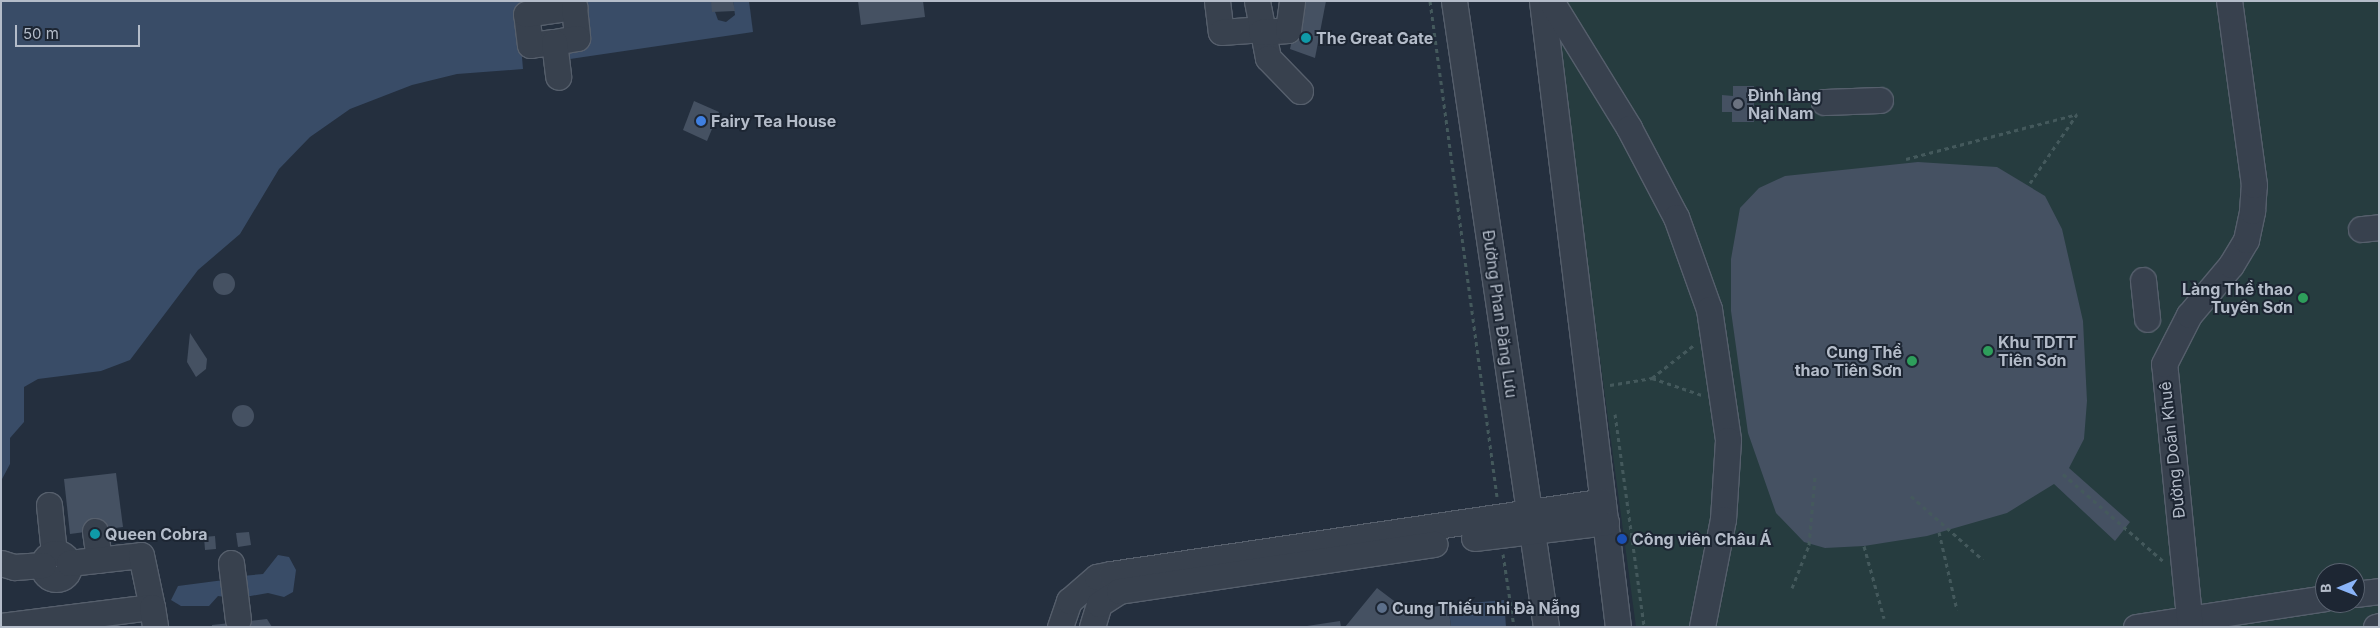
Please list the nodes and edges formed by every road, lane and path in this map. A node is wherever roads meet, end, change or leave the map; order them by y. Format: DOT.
graph roads {
  1 [pos="1217,1"];
  2 [pos="1257,1"];
  3 [pos="1292,1"];
  4 [pos="1430,1"];
  5 [pos="1454,1"];
  6 [pos="1542,1"];
  7 [pos="1551,1"];
  8 [pos="2229,1"];
  9 [pos="1261,30"];
  10 [pos="554,42"];
  11 [pos="558,77"];
  12 [pos="1300,91"];
  13 [pos="1880,100"];
  14 [pos="1824,102"];
  15 [pos="1906,159"];
  16 [pos="2030,183"];
  17 [pos="2143,280"];
  18 [pos="2148,319"];
  19 [pos="1712,330"];
  20 [pos="1652,378"];
  21 [pos="1610,385"];
  22 [pos="1723,402"];
  23 [pos="2064,474"];
  24 [pos="1815,477"];
  25 [pos="1912,496"];
  26 [pos="49,505"];
  27 [pos="1604,511"];
  28 [pos="1500,517"];
  29 [pos="1530,521"];
  30 [pos="95,531"];
  31 [pos="1939,532"];
  32 [pos="1502,545"];
  33 [pos="1864,546"];
  34 [pos="55,560"];
  35 [pos="99,560"];
  36 [pos="1984,560"];
  37 [pos="1,563"];
  38 [pos="231,563"];
  39 [pos="2167,564"];
  40 [pos="1792,588"];
  41 [pos="2379,591"];
  42 [pos="2365,593"];
  43 [pos="2315,600"];
  44 [pos="1957,610"];
  45 [pos="237,613"];
  46 [pos="153,617"];
  47 [pos="1884,618"];
  48 [pos="2190,622"];
  49 [pos="2,626"];
  50 [pos="1060,627"];
  51 [pos="1092,627"];
  52 [pos="1514,627"];
  53 [pos="1546,627"];
  54 [pos="1618,627"];
  55 [pos="1702,627"];
  56 [pos="2136,627"];
  1 -- 9 [label="street"];
  2 -- 9 [label="street"];
  3 -- 9 [label="street"];
  4 -- 28 [label="path"];
  5 -- 29 [label="street, Đường Phan Đăng Lưu"];
  6 -- 27 [label="street"];
  7 -- 19 [label="street"];
  8 -- 48 [label="street, Đường Doãn Khuê"];
  9 -- 12 [label="street"];
  10 -- 11 [label="street"];
  13 -- 14 [label="street"];
  15 -- 16 [label="path"];
  17 -- 18 [label="street"];
  19 -- 20 [label="path"];
  19 -- 22 [label="street"];
  20 -- 21 [label="path"];
  20 -- 22 [label="path"];
  22 -- 55 [label="street"];
  23 -- 39 [label="path"];
  24 -- 40 [label="path"];
  25 -- 36 [label="path"];
  26 -- 34 [label="street"];
  27 -- 29 [label="street"];
  27 -- 54 [label="street"];
  28 -- 29 [label="street"];
  28 -- 50 [label="street"];
  29 -- 51 [label="street"];
  29 -- 53 [label="street, Đường Phan Đăng Lưu"];
  30 -- 35 [label="street"];
  31 -- 44 [label="path"];
  32 -- 52 [label="path"];
  33 -- 47 [label="path"];
  34 -- 35 [label="street"];
  34 -- 37 [label="street"];
  35 -- 46 [label="street"];
  38 -- 45 [label="street"];
  41 -- 42 [label="street"];
  43 -- 48 [label="street"];
  46 -- 49 [label="street"];
  48 -- 56 [label="street"];
}
